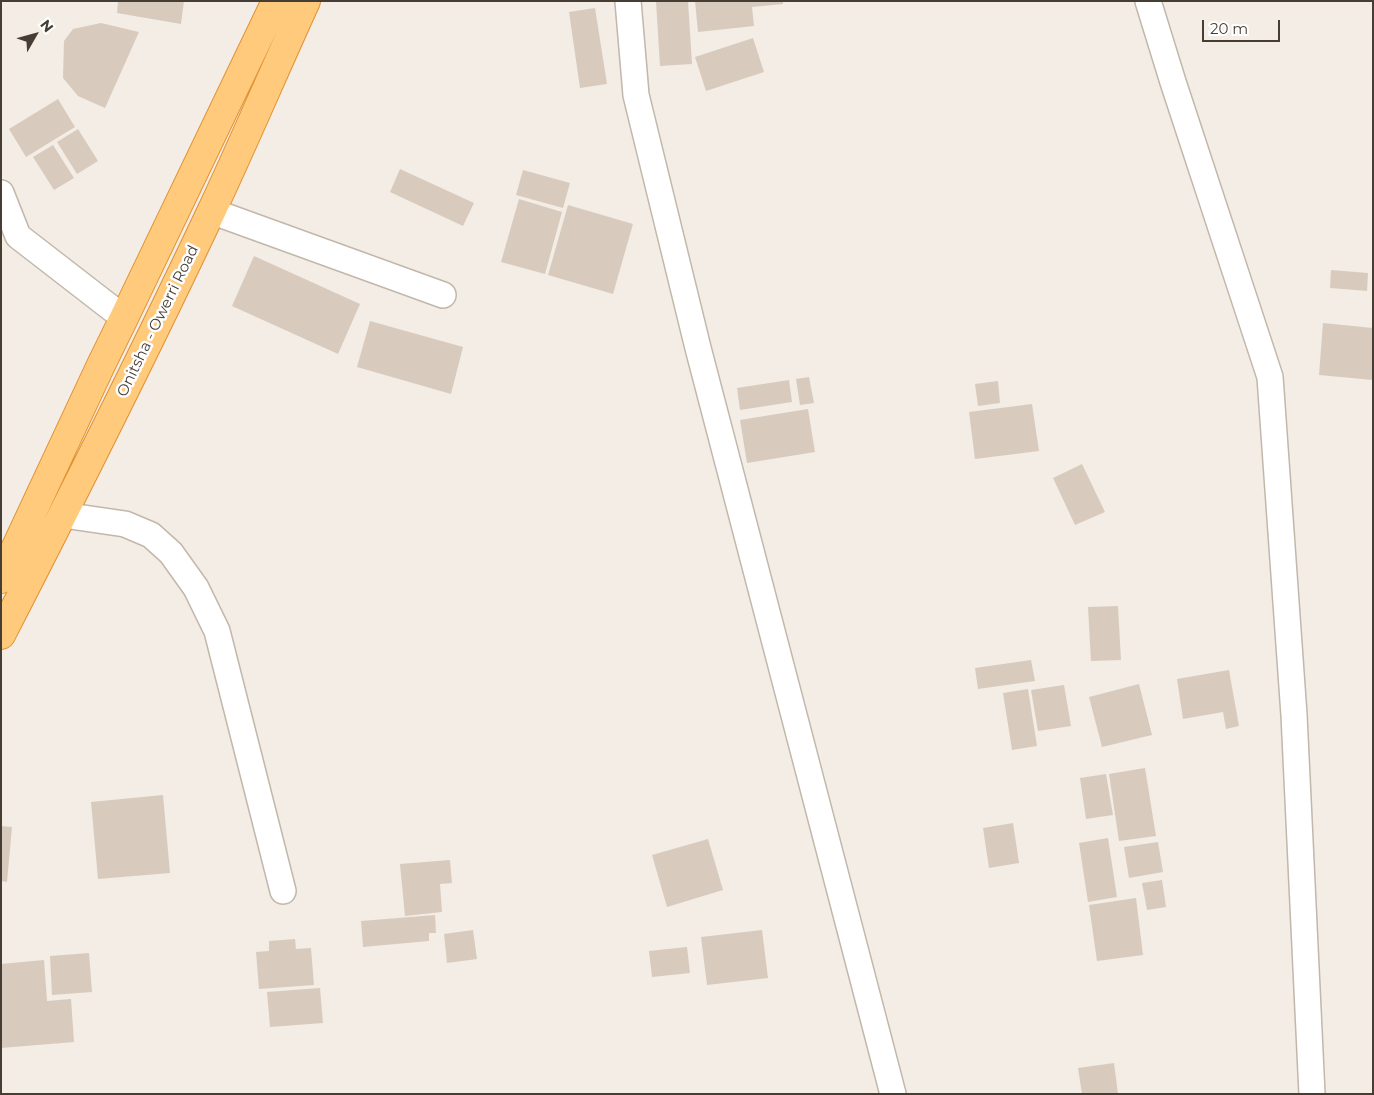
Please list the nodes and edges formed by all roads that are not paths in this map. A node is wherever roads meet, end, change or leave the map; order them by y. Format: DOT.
graph roads {
  1 [pos="276,1"];
  2 [pos="306,1"];
  3 [pos="628,1"];
  4 [pos="1148,1"];
  5 [pos="1,192"];
  6 [pos="211,211"];
  7 [pos="443,295"];
  8 [pos="124,318"];
  9 [pos="63,515"];
  10 [pos="1,579"];
  11 [pos="1,635"];
  12 [pos="283,891"];
  13 [pos="893,1094"];
  14 [pos="1312,1094"];
  1 -- 8 [label="highway"];
  2 -- 6 [label="highway, Onitsha - Owerri Road"];
  3 -- 13 [label="street"];
  4 -- 14 [label="street"];
  5 -- 8 [label="street"];
  6 -- 7 [label="street"];
  6 -- 9 [label="highway, Onitsha - Owerri Road"];
  8 -- 10 [label="highway"];
  9 -- 11 [label="highway, Onitsha - Owerri Road"];
  9 -- 12 [label="street"];
}
